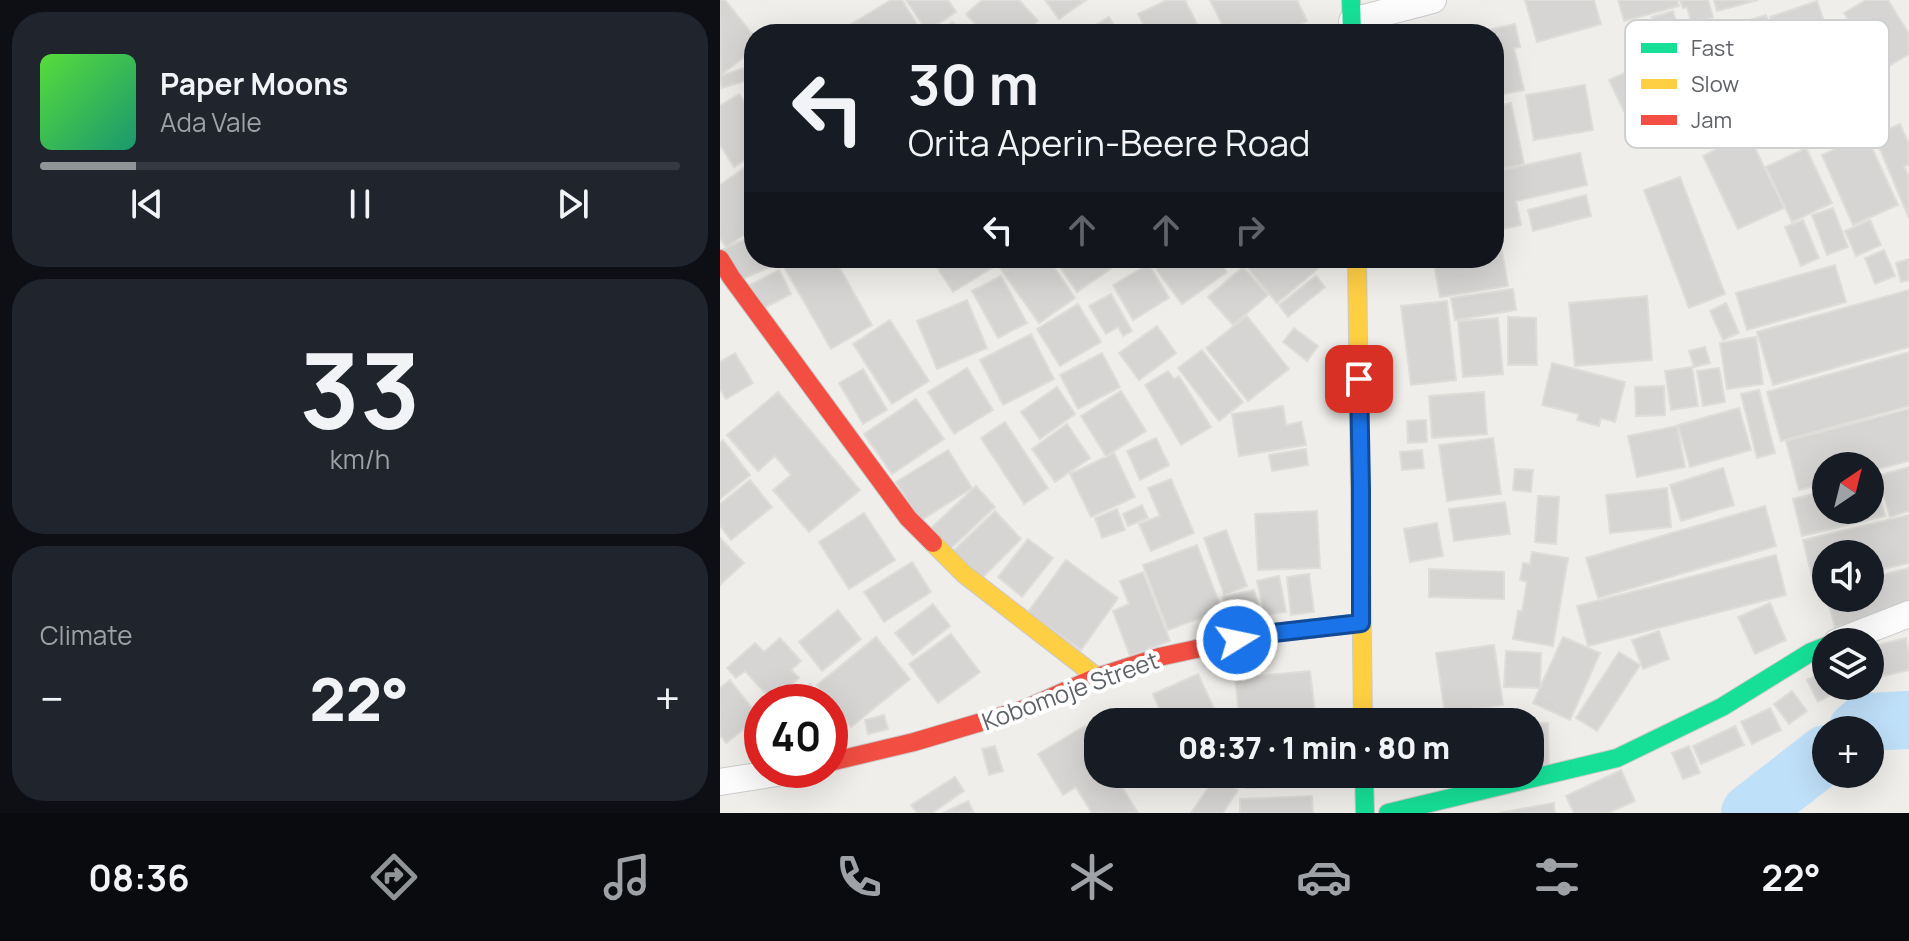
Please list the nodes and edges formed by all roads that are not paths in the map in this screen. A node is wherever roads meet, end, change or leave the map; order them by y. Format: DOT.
graph roads {
  1 [pos="1433,0"];
  2 [pos="1352,18"];
  3 [pos="720,259"];
  4 [pos="1357,268"];
  5 [pos="1909,614"];
  6 [pos="1361,623"];
  7 [pos="1873,628"];
  8 [pos="1812,652"];
  9 [pos="1097,677"];
  10 [pos="1363,708"];
  11 [pos="848,758"];
  12 [pos="744,778"];
  13 [pos="720,782"];
  14 [pos="1364,788"];
  15 [pos="1365,813"];
  16 [pos="1388,813"];
  1 -- 2 [label="street"];
  3 -- 9 [label="street"];
  4 -- 6 [label="street"];
  5 -- 7 [label="street"];
  6 -- 9 [label="street, Kobomoje Street"];
  6 -- 10 [label="street"];
  8 -- 16 [label="street"];
  9 -- 11 [label="street, Kobomoje Street"];
  12 -- 13 [label="street"];
  14 -- 15 [label="street"];
}
